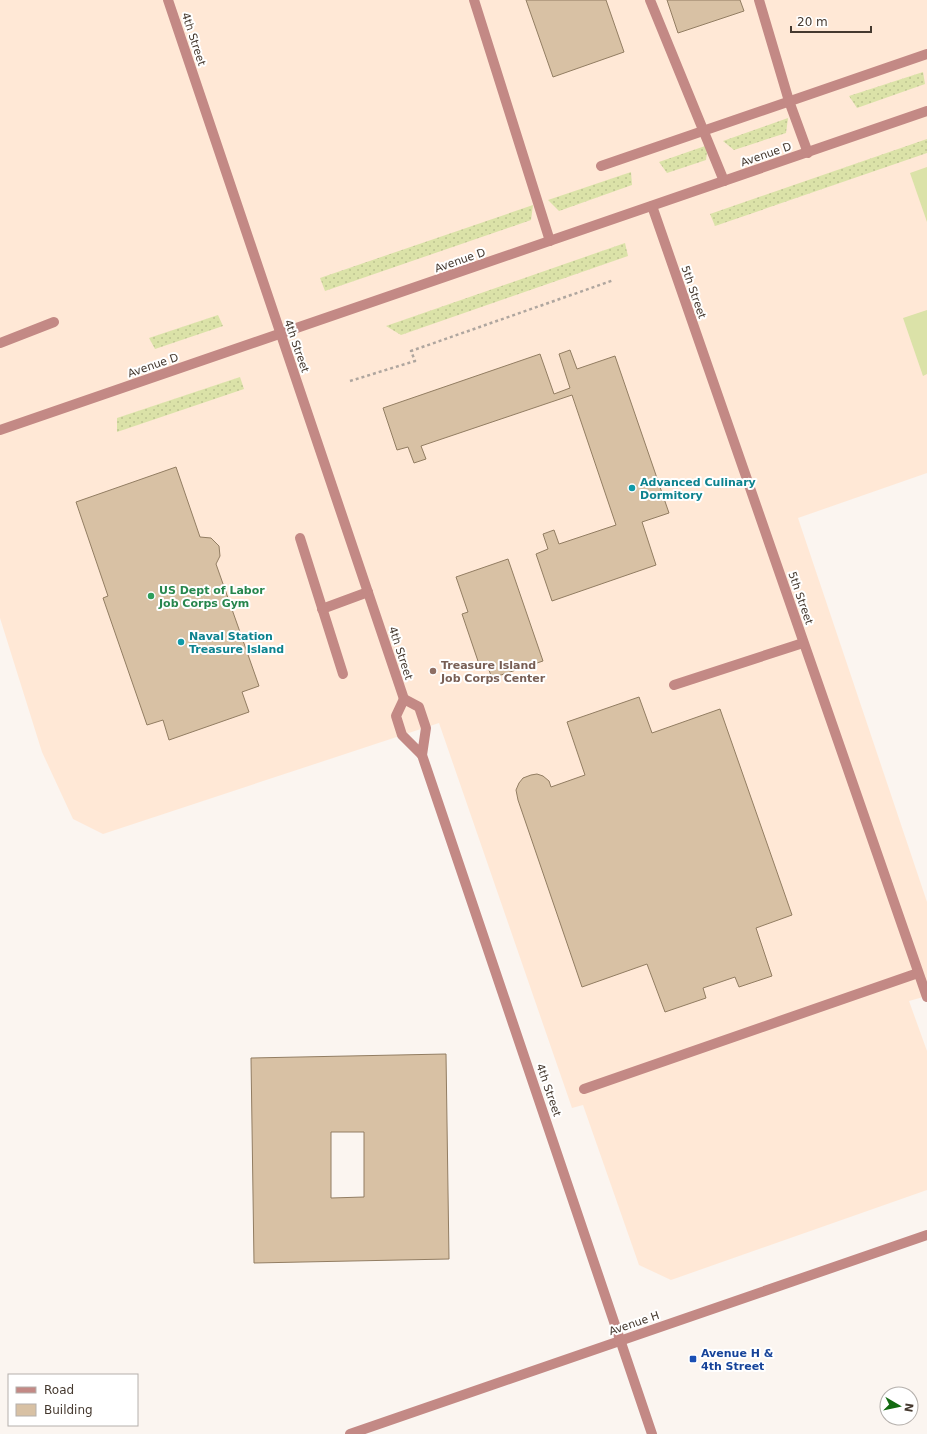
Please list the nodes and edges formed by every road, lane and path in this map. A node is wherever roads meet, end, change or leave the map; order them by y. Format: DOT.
graph roads {
  1 [pos="168,0"];
  2 [pos="474,0"];
  3 [pos="650,0"];
  4 [pos="759,0"];
  5 [pos="927,54"];
  6 [pos="789,101"];
  7 [pos="927,111"];
  8 [pos="703,131"];
  9 [pos="808,152"];
  10 [pos="601,166"];
  11 [pos="724,181"];
  12 [pos="652,206"];
  13 [pos="550,241"];
  14 [pos="614,280"];
  15 [pos="54,322"];
  16 [pos="280,334"];
  17 [pos="0,343"];
  18 [pos="350,381"];
  19 [pos="0,430"];
  20 [pos="300,538"];
  21 [pos="368,592"];
  22 [pos="322,609"];
  23 [pos="804,643"];
  24 [pos="343,674"];
  25 [pos="674,685"];
  26 [pos="404,699"];
  27 [pos="422,755"];
  28 [pos="918,973"];
  29 [pos="927,998"];
  30 [pos="584,1089"];
  31 [pos="927,1235"];
  32 [pos="621,1340"];
  33 [pos="350,1434"];
  34 [pos="652,1434"];
  1 -- 16 [label="street, 4th Street"];
  2 -- 13 [label="street"];
  3 -- 8 [label="street"];
  4 -- 6 [label="street"];
  5 -- 6 [label="street"];
  6 -- 8 [label="street"];
  6 -- 9 [label="street"];
  7 -- 9 [label="street, Avenue D"];
  8 -- 10 [label="street"];
  8 -- 11 [label="street"];
  9 -- 11 [label="street, Avenue D"];
  11 -- 12 [label="street, Avenue D"];
  12 -- 13 [label="street, Avenue D"];
  12 -- 23 [label="street, 5th Street"];
  13 -- 16 [label="street, Avenue D"];
  14 -- 18 [label="path"];
  15 -- 17 [label="street"];
  16 -- 19 [label="street, Avenue D"];
  16 -- 21 [label="street, 4th Street"];
  20 -- 22 [label="street"];
  21 -- 22 [label="street"];
  21 -- 26 [label="street, 4th Street"];
  22 -- 24 [label="street"];
  23 -- 25 [label="street"];
  23 -- 28 [label="street, 5th Street"];
  26 -- 27 [label="street, 4th Street"];
  26 -- 27 [label="street, 4th Street"];
  27 -- 32 [label="street, 4th Street"];
  28 -- 29 [label="street, 5th Street"];
  28 -- 30 [label="street"];
  31 -- 32 [label="street, Avenue H"];
  32 -- 33 [label="street, Avenue H"];
  32 -- 34 [label="street, 4th Street"];
}
